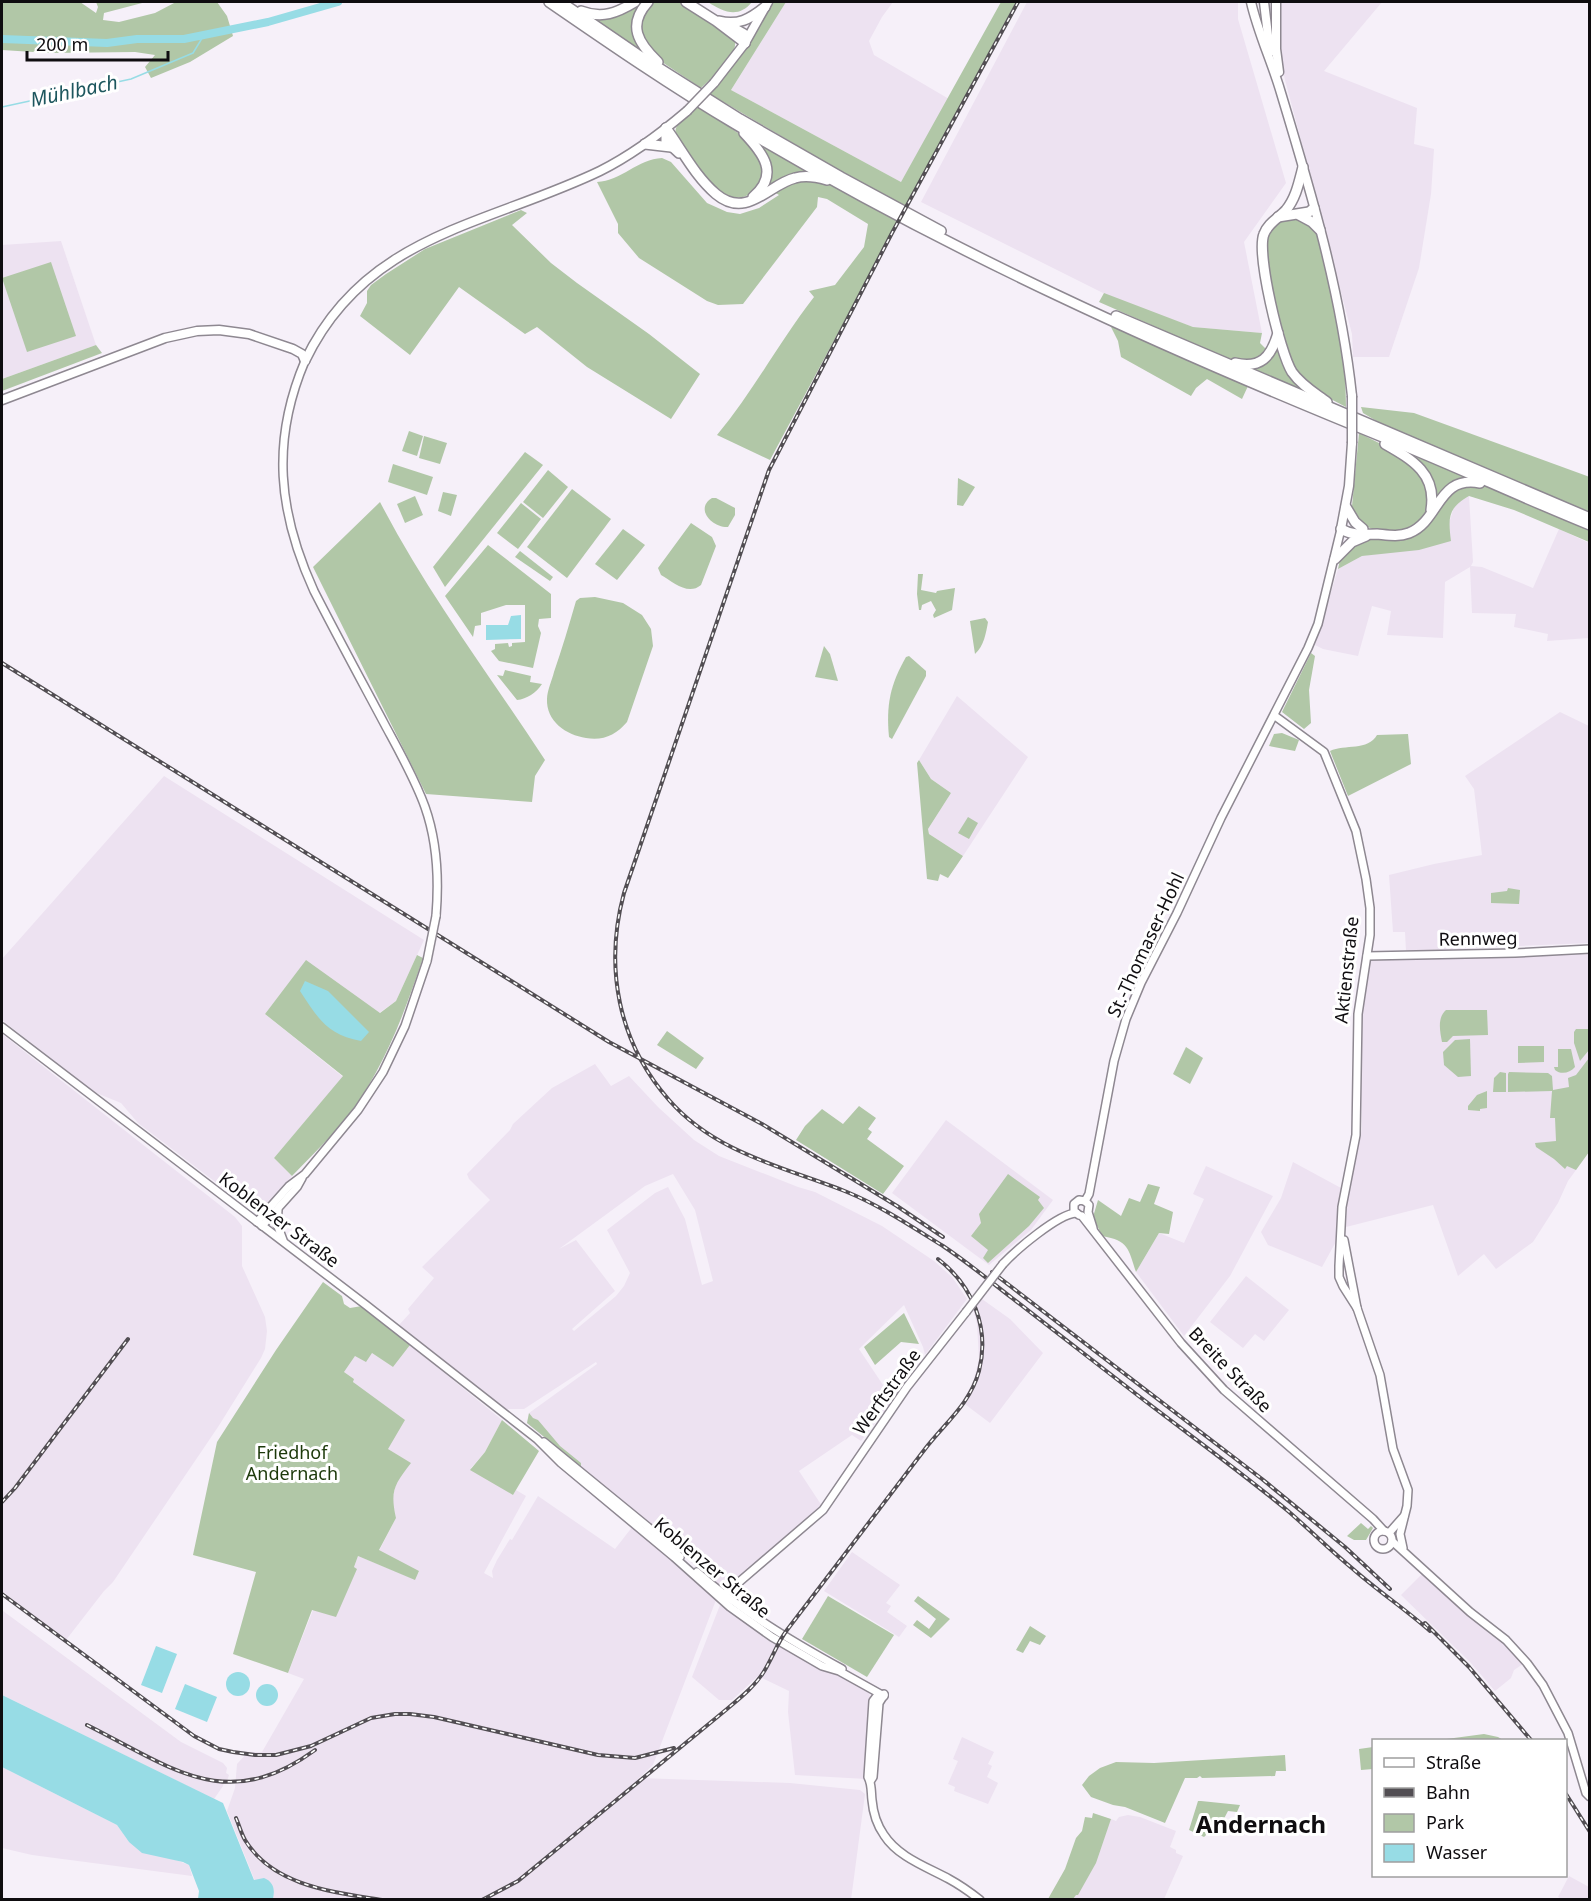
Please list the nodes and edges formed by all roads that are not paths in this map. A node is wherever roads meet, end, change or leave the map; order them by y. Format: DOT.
graph roads {
  1 [pos="549,2"];
  2 [pos="635,2"];
  3 [pos="648,2"];
  4 [pos="686,2"];
  5 [pos="1251,2"];
  6 [pos="1264,2"];
  7 [pos="1276,2"];
  8 [pos="564,4"];
  9 [pos="767,4"];
  10 [pos="721,22"];
  11 [pos="745,43"];
  12 [pos="1271,62"];
  13 [pos="671,74"];
  14 [pos="1281,90"];
  15 [pos="736,125"];
  16 [pos="666,128"];
  17 [pos="645,144"];
  18 [pos="671,147"];
  19 [pos="685,159"];
  20 [pos="1303,168"];
  21 [pos="838,183"];
  22 [pos="748,201"];
  23 [pos="1314,208"];
  24 [pos="1286,210"];
  25 [pos="1296,214"];
  26 [pos="1278,217"];
  27 [pos="1320,230"];
  28 [pos="1278,333"];
  29 [pos="315,340"];
  30 [pos="279,345"];
  31 [pos="293,349"];
  32 [pos="305,361"];
  33 [pos="1221,361"];
  34 [pos="2,400"];
  35 [pos="1347,415"];
  36 [pos="1362,429"];
  37 [pos="1491,485"];
  38 [pos="1346,507"];
  39 [pos="1430,513"];
  40 [pos="1590,518"];
  41 [pos="1590,525"];
  42 [pos="1341,529"];
  43 [pos="1368,533"];
  44 [pos="1335,559"];
  45 [pos="1275,716"];
  46 [pos="1590,949"];
  47 [pos="1367,956"];
  48 [pos="2,1027"];
  49 [pos="305,1174"];
  50 [pos="1085,1201"];
  51 [pos="278,1210"];
  52 [pos="1080,1212"];
  53 [pos="260,1224"];
  54 [pos="1342,1233"];
  55 [pos="284,1242"];
  56 [pos="1339,1266"];
  57 [pos="1349,1267"];
  58 [pos="1358,1308"];
  59 [pos="537,1439"];
  60 [pos="1405,1517"];
  61 [pos="1387,1537"];
  62 [pos="1404,1551"];
  63 [pos="724,1595"];
  64 [pos="860,1683"];
  65 [pos="884,1695"];
  66 [pos="873,1701"];
  67 [pos="871,1780"];
  68 [pos="1590,1797"];
  69 [pos="980,1899"];
  1 -- 15 [label="highway"];
  2 -- 8 [label="highway"];
  3 -- 13 [label="highway"];
  4 -- 10 [label="highway"];
  5 -- 12 [label="main road"];
  6 -- 12 [label="main road"];
  7 -- 14 [label="main road"];
  8 -- 13 [label="highway"];
  9 -- 10 [label="highway"];
  9 -- 11 [label="main road"];
  10 -- 11 [label="highway"];
  11 -- 16 [label="main road, bridge"];
  12 -- 14 [label="main road"];
  13 -- 33 [label="highway"];
  14 -- 20 [label="main road"];
  15 -- 21 [label="highway"];
  15 -- 22 [label="highway"];
  16 -- 17 [label="main road"];
  16 -- 18 [label="highway"];
  16 -- 19 [label="highway"];
  17 -- 18 [label="highway"];
  17 -- 29 [label="main road"];
  18 -- 19 [label="highway"];
  19 -- 22 [label="highway"];
  20 -- 23 [label="main road"];
  20 -- 24 [label="highway"];
  21 -- 22 [label="highway"];
  21 -- 36 [label="highway"];
  23 -- 24 [label="highway"];
  23 -- 25 [label="highway"];
  23 -- 27 [label="main road"];
  24 -- 26 [label="highway"];
  25 -- 26 [label="highway"];
  25 -- 27 [label="highway"];
  26 -- 28 [label="highway"];
  27 -- 38 [label="main road, bridge"];
  28 -- 33 [label="highway"];
  28 -- 35 [label="highway"];
  29 -- 31 [label="main road"];
  29 -- 32 [label="main road"];
  30 -- 31 [label="main road"];
  30 -- 32 [label="main road"];
  30 -- 34 [label="main road"];
  31 -- 32 [label="main road"];
  32 -- 49 [label="street, bridge"];
  33 -- 35 [label="highway"];
  35 -- 40 [label="highway"];
  36 -- 37 [label="highway"];
  36 -- 39 [label="highway"];
  37 -- 39 [label="highway"];
  37 -- 41 [label="highway"];
  38 -- 42 [label="main road"];
  38 -- 43 [label="highway"];
  39 -- 43 [label="highway"];
  42 -- 43 [label="highway"];
  42 -- 44 [label="street"];
  43 -- 44 [label="highway"];
  44 -- 45 [label="street"];
  45 -- 47 [label="street, Aktienstraße"];
  45 -- 50 [label="street, St.-Thomaser-Hohl"];
  46 -- 47 [label="street, Rennweg"];
  47 -- 54 [label="street, Aktienstraße"];
  48 -- 53 [label="street, Koblenzer Straße"];
  49 -- 51 [label="street"];
  49 -- 53 [label="street"];
  50 -- 52 [label="street"];
  50 -- 52 [label="street, Werftstraße"];
  51 -- 53 [label="street"];
  51 -- 55 [label="street"];
  52 -- 61 [label="street, Breite Straße"];
  52 -- 63 [label="street, Werftstraße, bridge"];
  53 -- 55 [label="street, Koblenzer Straße"];
  54 -- 56 [label="street, Aktienstraße"];
  54 -- 57 [label="street, Aktienstraße"];
  55 -- 59 [label="street, Koblenzer Straße"];
  56 -- 57 [label="street"];
  56 -- 58 [label="street, Aktienstraße"];
  57 -- 58 [label="street, Aktienstraße"];
  58 -- 60 [label="street, Aktienstraße"];
  59 -- 63 [label="street, Koblenzer Straße"];
  59 -- 64 [label="street, Koblenzer Straße"];
  60 -- 61 [label="street"];
  60 -- 62 [label="street, Aktienstraße"];
  61 -- 62 [label="street, Breite Straße"];
  62 -- 68 [label="street, Breite Straße"];
  63 -- 65 [label="street, Koblenzer Straße"];
  64 -- 65 [label="street, Koblenzer Straße"];
  64 -- 66 [label="street"];
  65 -- 66 [label="street"];
  65 -- 67 [label="street"];
  66 -- 67 [label="street"];
  67 -- 69 [label="street"];
}
